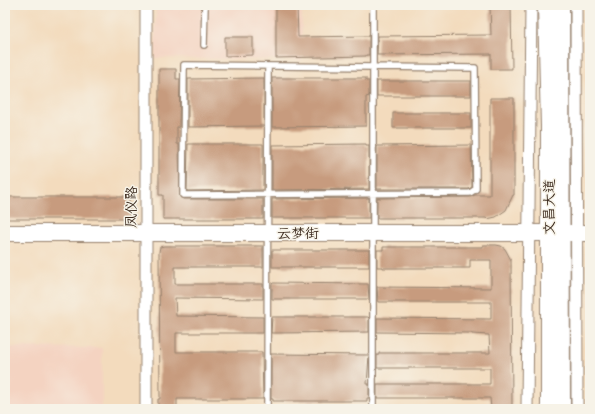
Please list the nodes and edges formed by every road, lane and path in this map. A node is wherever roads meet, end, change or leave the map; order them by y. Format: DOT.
graph roads {
  1 [pos="146,5"];
  2 [pos="204,5"];
  3 [pos="373,5"];
  4 [pos="531,5"];
  5 [pos="546,5"];
  6 [pos="561,5"];
  7 [pos="576,5"];
  8 [pos="204,45"];
  9 [pos="268,66"];
  10 [pos="373,67"];
  11 [pos="268,194"];
  12 [pos="372,194"];
  13 [pos="5,233"];
  14 [pos="146,233"];
  15 [pos="267,233"];
  16 [pos="372,233"];
  17 [pos="529,233"];
  18 [pos="569,233"];
  19 [pos="146,409"];
  20 [pos="267,409"];
  21 [pos="373,409"];
  22 [pos="527,409"];
  23 [pos="549,409"];
  24 [pos="562,409"];
  25 [pos="577,409"];
  1 -- 14 [label="street, 凤仪路"];
  2 -- 8 [label="lane"];
  3 -- 10 [label="lane"];
  4 -- 17 [label="street"];
  5 -- 18 [label="main road, 文昌大道"];
  6 -- 18 [label="main road, 文昌大道"];
  7 -- 18 [label="street"];
  9 -- 10 [label="lane"];
  9 -- 11 [label="lane"];
  9 -- 11 [label="lane"];
  10 -- 12 [label="lane"];
  10 -- 12 [label="lane"];
  11 -- 12 [label="lane"];
  11 -- 15 [label="lane"];
  12 -- 16 [label="lane"];
  13 -- 14 [label="main road, 云梦街"];
  14 -- 15 [label="main road, 云梦街"];
  14 -- 19 [label="street, 凤仪路"];
  15 -- 16 [label="main road, 云梦街"];
  15 -- 20 [label="lane"];
  16 -- 17 [label="main road, 云梦街"];
  16 -- 21 [label="lane"];
  17 -- 18 [label="main road, 云梦街"];
  17 -- 22 [label="street"];
  18 -- 23 [label="main road, 文昌大道"];
  18 -- 24 [label="main road, 文昌大道"];
  18 -- 25 [label="street"];
}
